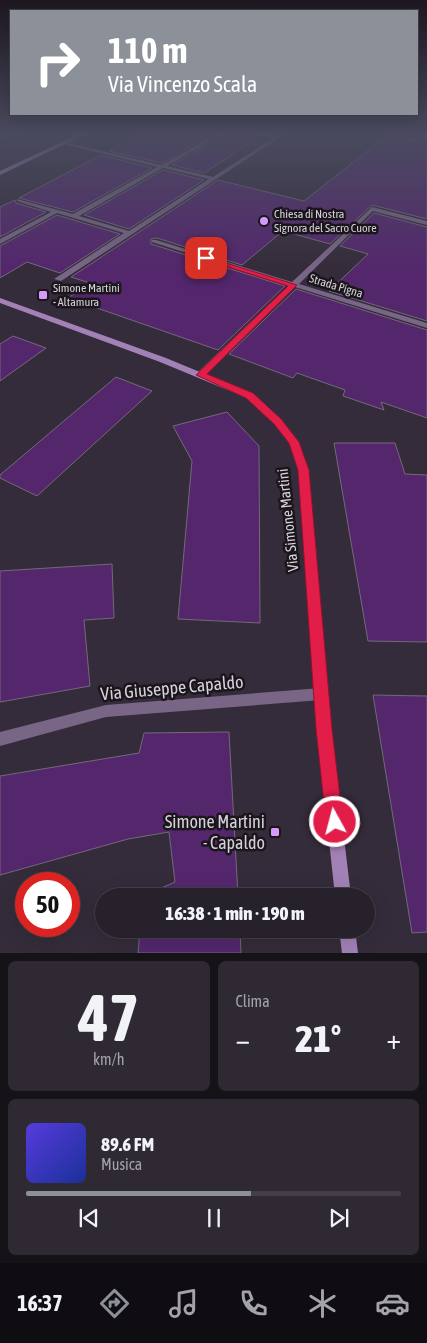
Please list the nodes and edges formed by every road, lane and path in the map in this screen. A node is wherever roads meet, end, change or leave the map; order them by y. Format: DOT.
graph roads {
  1 [pos="139,178"];
  2 [pos="214,179"];
  3 [pos="19,200"];
  4 [pos="57,211"];
  5 [pos="74,216"];
  6 [pos="427,223"];
  7 [pos="130,233"];
  8 [pos="154,241"];
  9 [pos="0,242"];
  10 [pos="58,279"];
  11 [pos="293,285"];
  12 [pos="0,300"];
  13 [pos="427,326"];
  14 [pos="200,375"];
  15 [pos="321,694"];
  16 [pos="0,739"];
  17 [pos="342,888"];
  18 [pos="348,938"];
  19 [pos="350,953"];
  1 -- 5 [label="street"];
  2 -- 7 [label="street"];
  3 -- 4 [label="street"];
  4 -- 5 [label="street"];
  4 -- 9 [label="street"];
  5 -- 7 [label="street"];
  6 -- 11 [label="street"];
  7 -- 10 [label="street"];
  8 -- 11 [label="street, Strada Pigna"];
  11 -- 13 [label="street, Strada Pigna"];
  11 -- 14 [label="street"];
  12 -- 14 [label="main road, Via Simone Martini"];
  14 -- 15 [label="main road, Via Simone Martini"];
  15 -- 16 [label="street, Via Giuseppe Capaldo"];
  15 -- 17 [label="main road, Via Simone Martini"];
  18 -- 19 [label="main road"];
}
